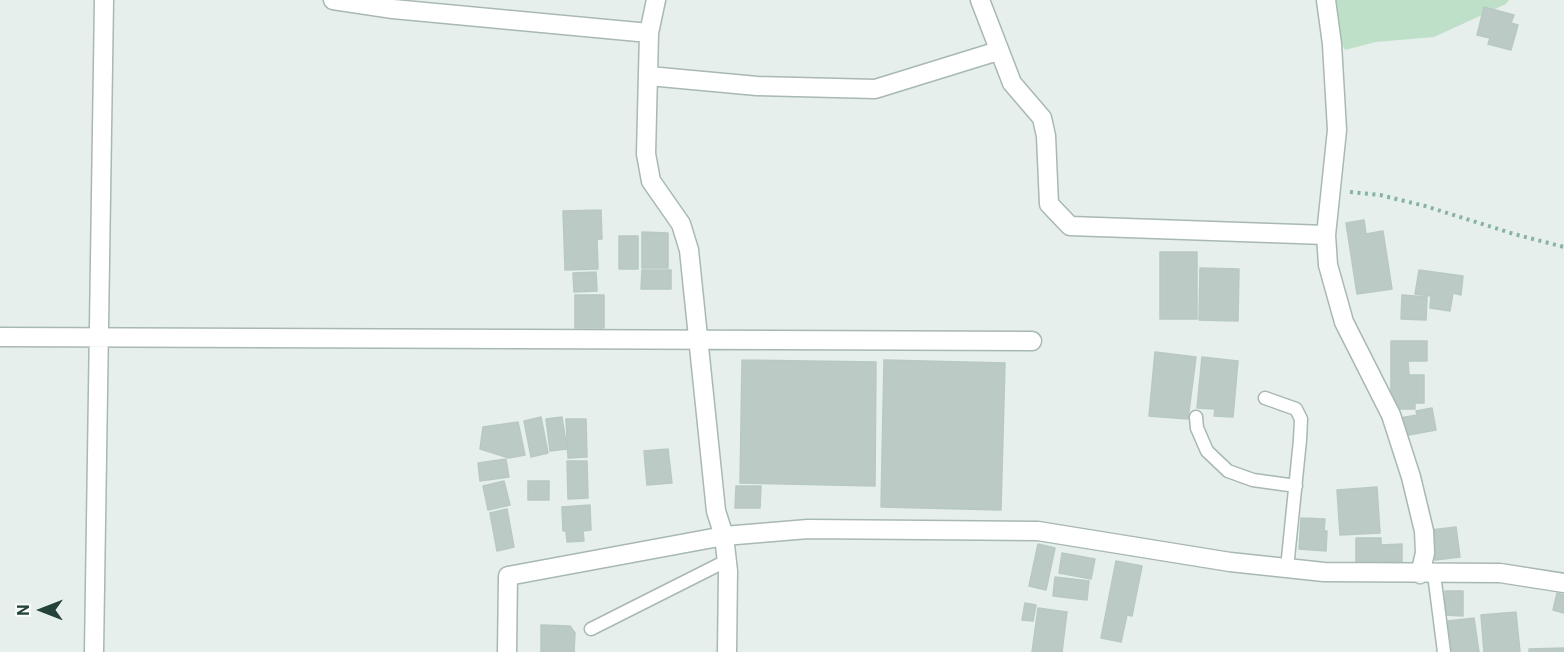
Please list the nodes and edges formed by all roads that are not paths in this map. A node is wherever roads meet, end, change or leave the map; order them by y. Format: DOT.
graph roads {
  1 [pos="105,0"];
  2 [pos="333,0"];
  3 [pos="656,0"];
  4 [pos="980,0"];
  5 [pos="1326,0"];
  6 [pos="649,33"];
  7 [pos="998,51"];
  8 [pos="649,76"];
  9 [pos="1326,235"];
  10 [pos="0,337"];
  11 [pos="99,338"];
  12 [pos="698,341"];
  13 [pos="1032,341"];
  14 [pos="1265,398"];
  15 [pos="1196,417"];
  16 [pos="1296,486"];
  17 [pos="724,536"];
  18 [pos="726,561"];
  19 [pos="1287,568"];
  20 [pos="1427,574"];
  21 [pos="1564,583"];
  22 [pos="591,629"];
  23 [pos="94,652"];
  24 [pos="507,652"];
  25 [pos="727,652"];
  26 [pos="1444,652"];
  1 -- 11 [label="street"];
  2 -- 6 [label="street"];
  3 -- 6 [label="street"];
  4 -- 7 [label="street"];
  5 -- 9 [label="street"];
  6 -- 8 [label="street"];
  7 -- 8 [label="street"];
  7 -- 9 [label="street"];
  8 -- 12 [label="street"];
  9 -- 20 [label="street"];
  10 -- 11 [label="street"];
  11 -- 12 [label="street"];
  11 -- 23 [label="street"];
  12 -- 13 [label="street"];
  12 -- 17 [label="street"];
  14 -- 16 [label="lane"];
  15 -- 16 [label="lane"];
  16 -- 19 [label="lane"];
  17 -- 18 [label="street"];
  17 -- 19 [label="street"];
  17 -- 24 [label="street"];
  18 -- 22 [label="lane"];
  18 -- 25 [label="street"];
  19 -- 20 [label="street"];
  20 -- 21 [label="street"];
  20 -- 26 [label="lane"];
}
